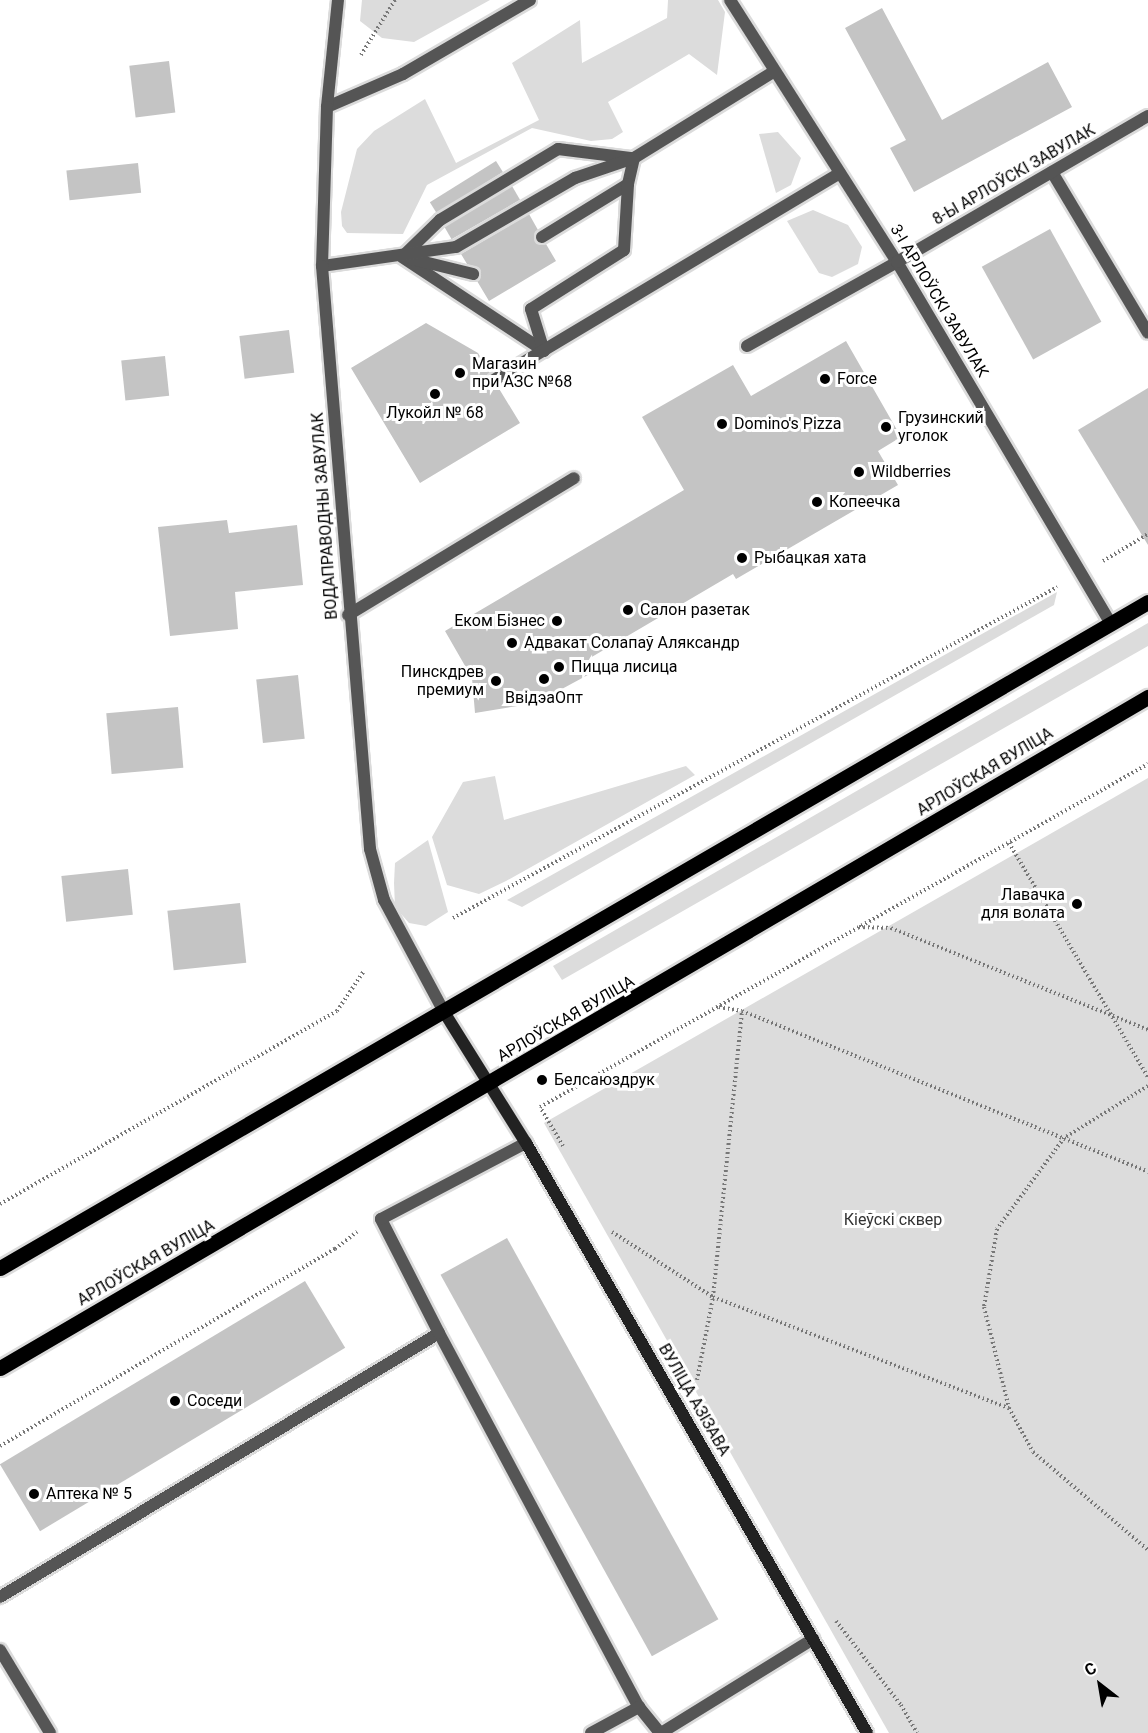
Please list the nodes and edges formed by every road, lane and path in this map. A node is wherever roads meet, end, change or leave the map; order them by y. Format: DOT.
graph roads {
  1 [pos="338,0"];
  2 [pos="530,0"];
  3 [pos="730,0"];
  4 [pos="773,72"];
  5 [pos="327,107"];
  6 [pos="1148,116"];
  7 [pos="634,158"];
  8 [pos="1052,172"];
  9 [pos="840,173"];
  10 [pos="628,184"];
  11 [pos="542,237"];
  12 [pos="402,257"];
  13 [pos="897,262"];
  14 [pos="322,266"];
  15 [pos="473,274"];
  16 [pos="1148,333"];
  17 [pos="747,346"];
  18 [pos="544,351"];
  19 [pos="494,380"];
  20 [pos="574,478"];
  21 [pos="1148,534"];
  22 [pos="1081,574"];
  23 [pos="1148,602"];
  24 [pos="348,615"];
  25 [pos="1111,624"];
  26 [pos="1148,697"];
  27 [pos="1148,764"];
  28 [pos="1009,843"];
  29 [pos="453,918"];
  30 [pos="859,927"];
  31 [pos="364,971"];
  32 [pos="718,1006"];
  33 [pos="742,1011"];
  34 [pos="444,1012"];
  35 [pos="1112,1016"];
  36 [pos="1148,1030"];
  37 [pos="1148,1077"];
  38 [pos="489,1085"];
  39 [pos="1148,1086"];
  40 [pos="1064,1138"];
  41 [pos="526,1143"];
  42 [pos="564,1149"];
  43 [pos="1148,1172"];
  44 [pos="0,1204"];
  45 [pos="606,1222"];
  46 [pos="362,1227"];
  47 [pos="612,1232"];
  48 [pos="617,1242"];
  49 [pos="0,1268"];
  50 [pos="713,1297"];
  51 [pos="439,1333"];
  52 [pos="0,1368"];
  53 [pos="691,1370"];
  54 [pos="697,1380"];
  55 [pos="703,1390"];
  56 [pos="1009,1408"];
  57 [pos="0,1446"];
  58 [pos="1148,1550"];
  59 [pos="0,1597"];
  60 [pos="833,1617"];
  61 [pos="813,1639"];
  62 [pos="0,1650"];
  63 [pos="639,1707"];
  64 [pos="50,1733"];
  65 [pos="591,1733"];
  66 [pos="661,1733"];
  67 [pos="867,1733"];
  68 [pos="916,1733"];
  1 -- 5 [label="street, ВОДАПРАВОДНЫ ЗАВУЛАК"];
  2 -- 5 [label="street"];
  3 -- 4 [label="street, 3-І АРЛОЎСКІ ЗАВУЛАК"];
  4 -- 7 [label="street"];
  4 -- 9 [label="street, 3-І АРЛОЎСКІ ЗАВУЛАК"];
  5 -- 14 [label="street, ВОДАПРАВОДНЫ ЗАВУЛАК"];
  6 -- 8 [label="street, 8-Ы АРЛОЎСКІ ЗАВУЛАК"];
  7 -- 10 [label="street"];
  7 -- 12 [label="street"];
  7 -- 12 [label="street"];
  8 -- 13 [label="street, 8-Ы АРЛОЎСКІ ЗАВУЛАК"];
  8 -- 16 [label="street"];
  9 -- 13 [label="street, 3-І АРЛОЎСКІ ЗАВУЛАК"];
  9 -- 18 [label="street"];
  10 -- 11 [label="street"];
  10 -- 18 [label="street"];
  12 -- 14 [label="street"];
  12 -- 15 [label="street"];
  12 -- 18 [label="street"];
  13 -- 17 [label="street, 8-Ы АРЛОЎСКІ ЗАВУЛАК"];
  13 -- 22 [label="street, 3-І АРЛОЎСКІ ЗАВУЛАК"];
  14 -- 24 [label="street, ВОДАПРАВОДНЫ ЗАВУЛАК"];
  18 -- 19 [label="street"];
  20 -- 24 [label="street"];
  21 -- 22 [label="path"];
  22 -- 25 [label="street, 3-І АРЛОЎСКІ ЗАВУЛАК"];
  22 -- 29 [label="path"];
  23 -- 25 [label="main road"];
  24 -- 34 [label="street, ВОДАПРАВОДНЫ ЗАВУЛАК"];
  25 -- 34 [label="main road"];
  26 -- 38 [label="main road, АРЛОЎСКАЯ ВУЛІЦА"];
  27 -- 28 [label="path"];
  28 -- 30 [label="path"];
  28 -- 35 [label="path"];
  30 -- 32 [label="path"];
  30 -- 35 [label="path"];
  31 -- 44 [label="path"];
  32 -- 33 [label="path"];
  32 -- 42 [label="path"];
  33 -- 40 [label="path"];
  33 -- 50 [label="path"];
  34 -- 38 [label="street, ВУЛІЦА АЗІЗАВА"];
  34 -- 49 [label="main road"];
  35 -- 36 [label="path"];
  35 -- 37 [label="path"];
  38 -- 41 [label="street, ВУЛІЦА АЗІЗАВА"];
  38 -- 52 [label="main road, АРЛОЎСКАЯ ВУЛІЦА"];
  39 -- 40 [label="path"];
  40 -- 43 [label="path"];
  40 -- 56 [label="path"];
  41 -- 51 [label="street"];
  41 -- 61 [label="street, ВУЛІЦА АЗІЗАВА"];
  45 -- 47 [label="path"];
  46 -- 57 [label="path"];
  47 -- 48 [label="path"];
  47 -- 50 [label="path"];
  50 -- 54 [label="path"];
  50 -- 56 [label="path"];
  51 -- 59 [label="street"];
  51 -- 63 [label="street"];
  53 -- 54 [label="path"];
  54 -- 55 [label="path"];
  56 -- 58 [label="path"];
  60 -- 68 [label="path"];
  61 -- 66 [label="street"];
  61 -- 67 [label="street, ВУЛІЦА АЗІЗАВА"];
  62 -- 64 [label="street"];
  63 -- 65 [label="street"];
  63 -- 66 [label="street"];
}
